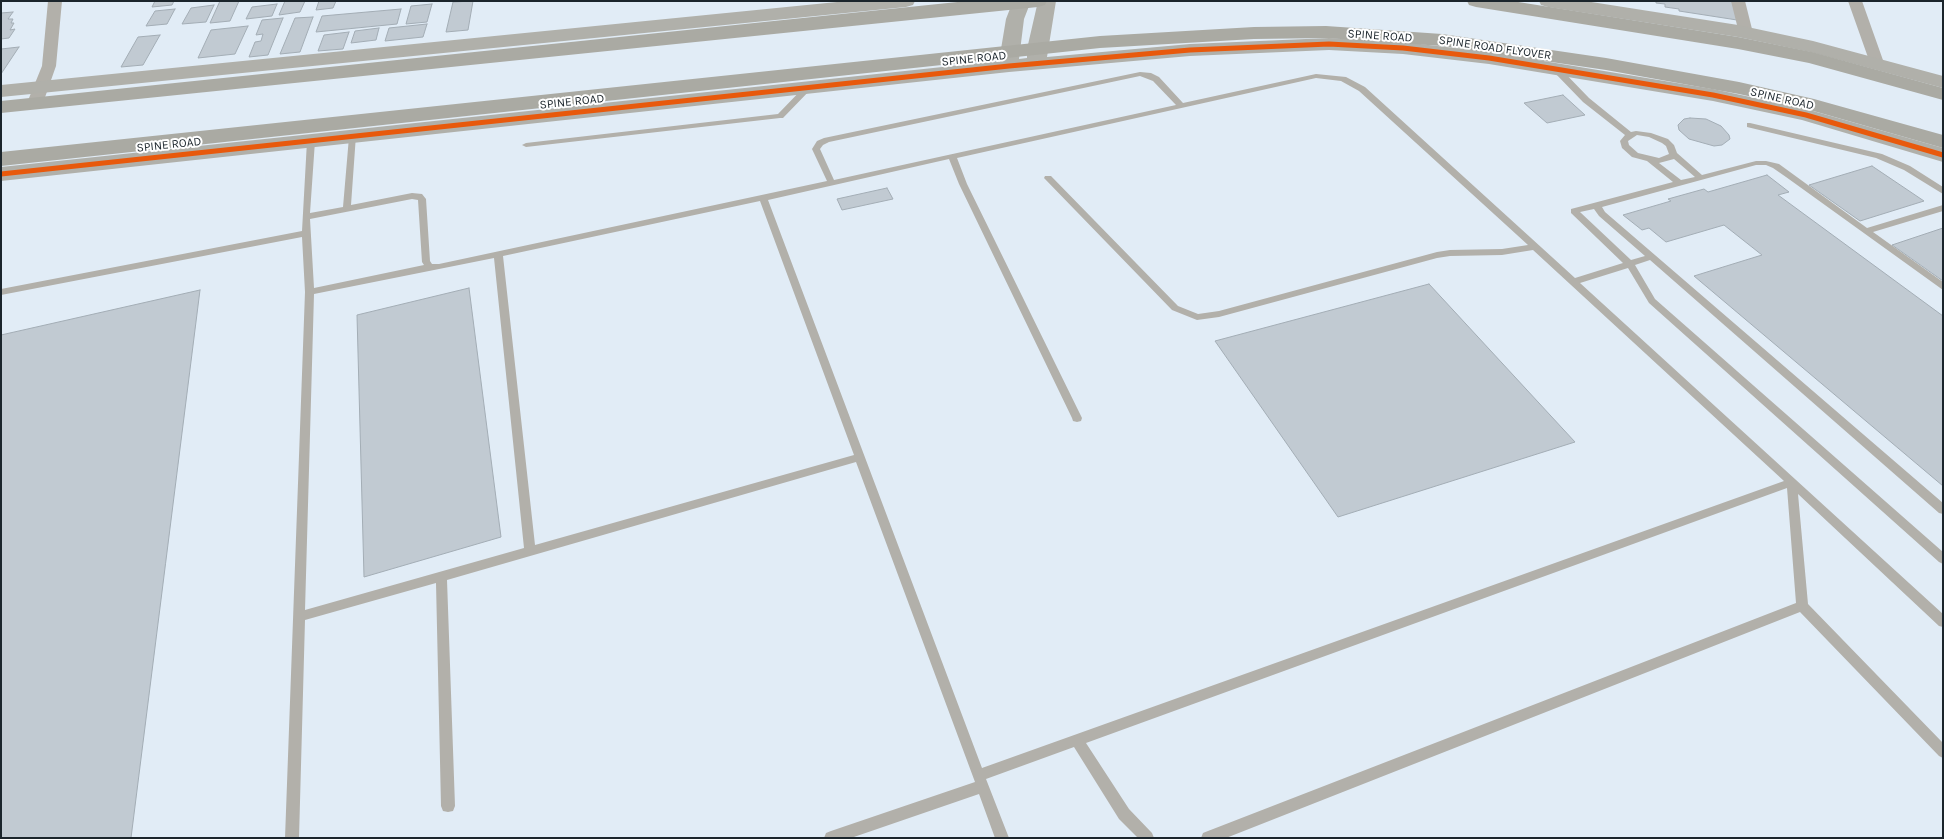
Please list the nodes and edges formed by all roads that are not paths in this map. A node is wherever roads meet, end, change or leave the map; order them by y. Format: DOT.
graph roads {
  1 [pos="55,1"];
  2 [pos="906,1"];
  3 [pos="1048,1"];
  4 [pos="1476,1"];
  5 [pos="1548,1"];
  6 [pos="1738,1"];
  7 [pos="1855,1"];
  8 [pos="1027,2"];
  9 [pos="1746,33"];
  10 [pos="1103,50"];
  11 [pos="1037,56"];
  12 [pos="1009,59"];
  13 [pos="1877,63"];
  14 [pos="1556,69"];
  15 [pos="1943,82"];
  16 [pos="809,88"];
  17 [pos="1,92"];
  18 [pos="1943,94"];
  19 [pos="38,95"];
  20 [pos="1181,104"];
  21 [pos="1,107"];
  22 [pos="1750,125"];
  23 [pos="1630,135"];
  24 [pos="353,137"];
  25 [pos="311,141"];
  26 [pos="1943,142"];
  27 [pos="526,145"];
  28 [pos="1673,154"];
  29 [pos="1943,155"];
  30 [pos="952,156"];
  31 [pos="1,159"];
  32 [pos="1651,160"];
  33 [pos="1,174"];
  34 [pos="1048,178"];
  35 [pos="1702,178"];
  36 [pos="832,183"];
  37 [pos="1680,183"];
  38 [pos="1943,191"];
  39 [pos="763,198"];
  40 [pos="1598,205"];
  41 [pos="1943,208"];
  42 [pos="348,209"];
  43 [pos="306,217"];
  44 [pos="1866,231"];
  45 [pos="306,233"];
  46 [pos="1535,247"];
  47 [pos="498,254"];
  48 [pos="1651,257"];
  49 [pos="1630,264"];
  50 [pos="430,267"];
  51 [pos="1573,282"];
  52 [pos="1943,287"];
  53 [pos="1,292"];
  54 [pos="310,292"];
  55 [pos="1077,418"];
  56 [pos="860,457"];
  57 [pos="1792,482"];
  58 [pos="1943,510"];
  59 [pos="530,551"];
  60 [pos="1943,560"];
  61 [pos="441,577"];
  62 [pos="1802,606"];
  63 [pos="299,617"];
  64 [pos="1943,622"];
  65 [pos="1077,740"];
  66 [pos="1943,752"];
  67 [pos="981,780"];
  68 [pos="448,806"];
  69 [pos="292,838"];
  70 [pos="831,838"];
  71 [pos="1002,838"];
  72 [pos="1147,838"];
  73 [pos="1208,838"];
  1 -- 19 [label="street"];
  2 -- 19 [label="street"];
  3 -- 11 [label="street"];
  4 -- 18 [label="main road"];
  5 -- 9 [label="street"];
  6 -- 9 [label="street"];
  7 -- 13 [label="street"];
  8 -- 12 [label="street"];
  8 -- 19 [label="main road"];
  9 -- 13 [label="street"];
  10 -- 11 [label="street, SPINE ROAD"];
  10 -- 14 [label="street, SPINE ROAD"];
  10 -- 26 [label="main road, SPINE ROAD FLYOVER"];
  11 -- 12 [label="street, SPINE ROAD"];
  12 -- 16 [label="street, SPINE ROAD"];
  12 -- 31 [label="main road, SPINE ROAD"];
  13 -- 15 [label="street"];
  14 -- 23 [label="lane"];
  14 -- 29 [label="street, SPINE ROAD"];
  16 -- 24 [label="street, SPINE ROAD"];
  16 -- 27 [label="lane"];
  17 -- 19 [label="street"];
  19 -- 21 [label="main road"];
  20 -- 30 [label="lane"];
  20 -- 36 [label="lane"];
  20 -- 46 [label="lane"];
  22 -- 38 [label="lane"];
  23 -- 28 [label="lane"];
  23 -- 32 [label="lane"];
  24 -- 25 [label="street, SPINE ROAD"];
  24 -- 42 [label="lane"];
  25 -- 33 [label="street, SPINE ROAD"];
  25 -- 43 [label="lane"];
  28 -- 32 [label="lane"];
  28 -- 35 [label="lane"];
  30 -- 36 [label="lane"];
  30 -- 55 [label="lane"];
  32 -- 37 [label="lane"];
  34 -- 46 [label="lane"];
  35 -- 37 [label="lane"];
  35 -- 44 [label="lane"];
  36 -- 39 [label="lane"];
  37 -- 40 [label="lane"];
  39 -- 47 [label="lane"];
  39 -- 56 [label="lane"];
  40 -- 48 [label="lane"];
  40 -- 49 [label="lane"];
  41 -- 44 [label="lane"];
  42 -- 43 [label="lane"];
  42 -- 50 [label="lane"];
  43 -- 45 [label="lane"];
  44 -- 52 [label="lane"];
  45 -- 53 [label="lane"];
  45 -- 54 [label="lane"];
  46 -- 51 [label="lane"];
  47 -- 50 [label="lane"];
  47 -- 59 [label="lane"];
  48 -- 49 [label="lane"];
  48 -- 58 [label="lane"];
  49 -- 51 [label="lane"];
  49 -- 60 [label="lane"];
  50 -- 54 [label="lane"];
  51 -- 57 [label="lane"];
  54 -- 63 [label="lane"];
  56 -- 59 [label="lane"];
  56 -- 67 [label="lane"];
  57 -- 62 [label="lane"];
  57 -- 64 [label="lane"];
  57 -- 65 [label="lane"];
  59 -- 61 [label="lane"];
  61 -- 63 [label="lane"];
  61 -- 68 [label="lane"];
  62 -- 66 [label="lane"];
  62 -- 73 [label="lane"];
  63 -- 69 [label="lane"];
  65 -- 67 [label="lane"];
  65 -- 72 [label="lane"];
  67 -- 70 [label="lane"];
  67 -- 71 [label="lane"];
}
